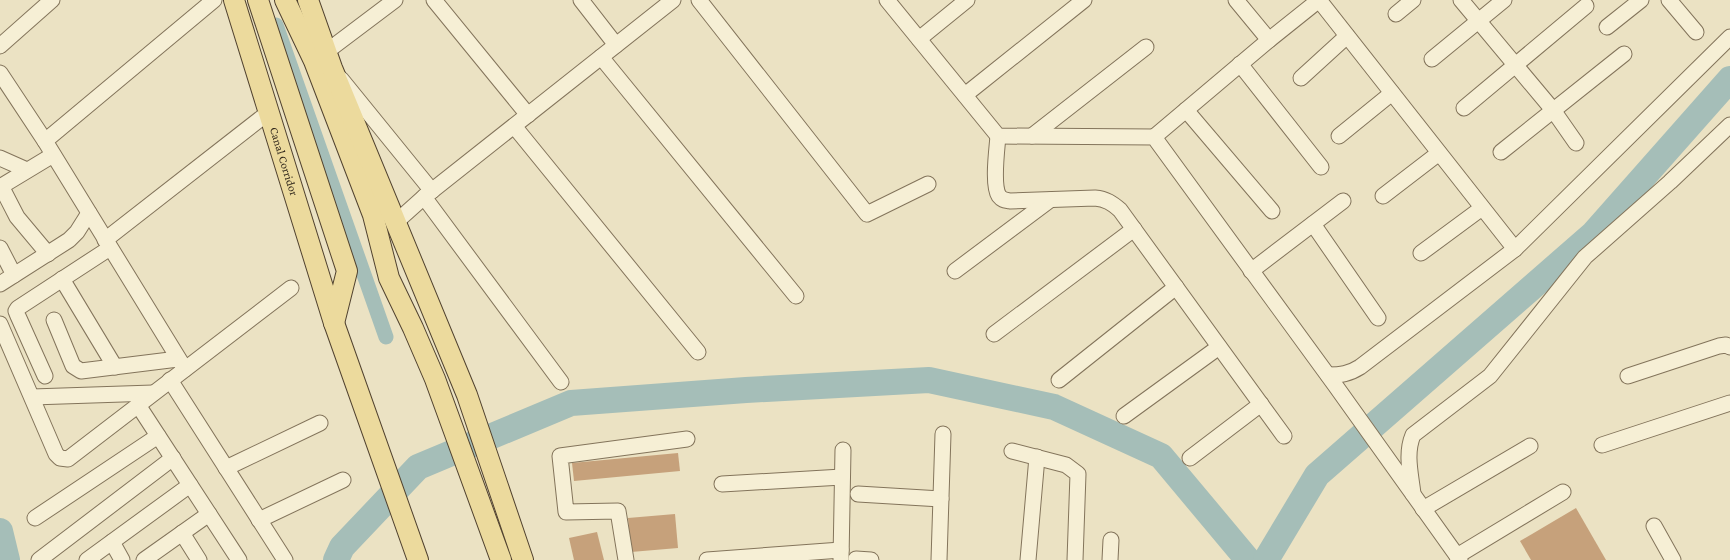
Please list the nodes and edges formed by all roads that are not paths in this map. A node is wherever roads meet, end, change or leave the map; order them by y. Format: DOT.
graph roads {
  1 [pos="52,0"];
  2 [pos="214,0"];
  3 [pos="234,0"];
  4 [pos="258,0"];
  5 [pos="286,0"];
  6 [pos="308,0"];
  7 [pos="395,0"];
  8 [pos="434,0"];
  9 [pos="581,0"];
  10 [pos="673,0"];
  11 [pos="699,0"];
  12 [pos="887,0"];
  13 [pos="967,0"];
  14 [pos="1084,0"];
  15 [pos="1236,0"];
  16 [pos="1319,0"];
  17 [pos="1413,0"];
  18 [pos="1461,0"];
  19 [pos="1504,0"];
  20 [pos="1641,0"];
  21 [pos="1669,0"];
  22 [pos="1586,6"];
  23 [pos="1396,14"];
  24 [pos="1478,21"];
  25 [pos="1607,27"];
  26 [pos="1696,32"];
  27 [pos="1347,36"];
  28 [pos="1730,37"];
  29 [pos="919,39"];
  30 [pos="1269,40"];
  31 [pos="616,45"];
  32 [pos="0,46"];
  33 [pos="1146,47"];
  34 [pos="1624,54"];
  35 [pos="602,57"];
  36 [pos="1432,59"];
  37 [pos="329,60"];
  38 [pos="1240,64"];
  39 [pos="1515,65"];
  40 [pos="0,73"];
  41 [pos="1301,78"];
  42 [pos="1392,93"];
  43 [pos="965,95"];
  44 [pos="1464,108"];
  45 [pos="1186,110"];
  46 [pos="1553,110"];
  47 [pos="269,112"];
  48 [pos="528,116"];
  49 [pos="1730,125"];
  50 [pos="514,126"];
  51 [pos="998,136"];
  52 [pos="1032,136"];
  53 [pos="1339,136"];
  54 [pos="1154,137"];
  55 [pos="45,142"];
  56 [pos="1576,143"];
  57 [pos="1501,152"];
  58 [pos="1439,153"];
  59 [pos="53,155"];
  60 [pos="0,158"];
  61 [pos="1321,167"];
  62 [pos="27,170"];
  63 [pos="928,184"];
  64 [pos="0,186"];
  65 [pos="428,194"];
  66 [pos="1383,196"];
  67 [pos="1050,200"];
  68 [pos="1343,201"];
  69 [pos="1482,208"];
  70 [pos="1272,211"];
  71 [pos="89,213"];
  72 [pos="395,223"];
  73 [pos="1313,224"];
  74 [pos="1134,229"];
  75 [pos="107,244"];
  76 [pos="0,248"];
  77 [pos="1515,250"];
  78 [pos="1421,253"];
  79 [pos="48,254"];
  80 [pos="955,271"];
  81 [pos="1251,271"];
  82 [pos="14,275"];
  83 [pos="389,278"];
  84 [pos="418,278"];
  85 [pos="62,279"];
  86 [pos="0,284"];
  87 [pos="291,288"];
  88 [pos="1176,288"];
  89 [pos="796,296"];
  90 [pos="1378,318"];
  91 [pos="54,320"];
  92 [pos="334,323"];
  93 [pos="0,324"];
  94 [pos="994,334"];
  95 [pos="1219,347"];
  96 [pos="1730,347"];
  97 [pos="698,352"];
  98 [pos="182,364"];
  99 [pos="115,367"];
  100 [pos="45,376"];
  101 [pos="1628,376"];
  102 [pos="170,380"];
  103 [pos="1059,380"];
  104 [pos="1332,380"];
  105 [pos="561,382"];
  106 [pos="153,393"];
  107 [pos="32,397"];
  108 [pos="1730,403"];
  109 [pos="1261,404"];
  110 [pos="138,405"];
  111 [pos="1124,416"];
  112 [pos="320,423"];
  113 [pos="942,434"];
  114 [pos="158,436"];
  115 [pos="1284,436"];
  116 [pos="687,439"];
  117 [pos="1602,445"];
  118 [pos="1530,446"];
  119 [pos="843,450"];
  120 [pos="1012,451"];
  121 [pos="1036,457"];
  122 [pos="173,458"];
  123 [pos="1190,458"];
  124 [pos="226,468"];
  125 [pos="842,477"];
  126 [pos="343,480"];
  127 [pos="722,484"];
  128 [pos="190,485"];
  129 [pos="1563,492"];
  130 [pos="858,494"];
  131 [pos="1413,495"];
  132 [pos="941,499"];
  133 [pos="1423,509"];
  134 [pos="209,514"];
  135 [pos="35,518"];
  136 [pos="259,520"];
  137 [pos="1654,526"];
  138 [pos="182,533"];
  139 [pos="1111,540"];
  140 [pos="112,542"];
  141 [pos="841,555"];
  142 [pos="1459,558"];
  143 [pos="856,559"];
  144 [pos="39,560"];
  145 [pos="87,560"];
  146 [pos="122,560"];
  147 [pos="144,560"];
  148 [pos="199,560"];
  149 [pos="238,560"];
  150 [pos="285,560"];
  151 [pos="418,560"];
  152 [pos="501,560"];
  153 [pos="523,560"];
  154 [pos="626,560"];
  155 [pos="707,560"];
  156 [pos="871,560"];
  157 [pos="939,560"];
  158 [pos="1028,560"];
  159 [pos="1075,560"];
  160 [pos="1110,560"];
  161 [pos="1673,560"];
  1 -- 32 [label="street"];
  2 -- 55 [label="street"];
  3 -- 47 [label="main road, Canal Corridor"];
  4 -- 92 [label="main road"];
  5 -- 83 [label="main road"];
  6 -- 37 [label="main road"];
  7 -- 37 [label="street"];
  8 -- 48 [label="street"];
  9 -- 31 [label="street"];
  10 -- 31 [label="street"];
  11 -- 63 [label="street"];
  12 -- 29 [label="street"];
  13 -- 29 [label="street"];
  14 -- 43 [label="street"];
  15 -- 30 [label="street"];
  16 -- 27 [label="street"];
  16 -- 30 [label="street"];
  17 -- 23 [label="street"];
  18 -- 24 [label="street"];
  19 -- 24 [label="street"];
  20 -- 25 [label="street"];
  21 -- 26 [label="street"];
  22 -- 39 [label="street"];
  24 -- 36 [label="street"];
  24 -- 39 [label="street"];
  27 -- 41 [label="street"];
  27 -- 42 [label="street"];
  28 -- 77 [label="street"];
  29 -- 43 [label="street"];
  30 -- 38 [label="street"];
  31 -- 35 [label="street"];
  33 -- 52 [label="street"];
  34 -- 46 [label="street"];
  35 -- 48 [label="street"];
  35 -- 89 [label="street"];
  37 -- 65 [label="street"];
  37 -- 72 [label="main road"];
  38 -- 45 [label="street"];
  38 -- 61 [label="street"];
  39 -- 44 [label="street"];
  39 -- 46 [label="street"];
  40 -- 55 [label="street"];
  42 -- 53 [label="street"];
  42 -- 58 [label="street"];
  43 -- 51 [label="street"];
  45 -- 54 [label="street"];
  45 -- 70 [label="street"];
  46 -- 56 [label="street"];
  46 -- 57 [label="street"];
  47 -- 75 [label="street"];
  47 -- 92 [label="main road, Canal Corridor"];
  48 -- 50 [label="street"];
  49 -- 131 [label="street"];
  50 -- 65 [label="street"];
  50 -- 97 [label="street"];
  51 -- 52 [label="street"];
  51 -- 67 [label="street"];
  52 -- 54 [label="street"];
  54 -- 81 [label="street"];
  55 -- 59 [label="street"];
  58 -- 66 [label="street"];
  58 -- 69 [label="street"];
  59 -- 62 [label="street"];
  59 -- 71 [label="street"];
  60 -- 62 [label="street"];
  62 -- 64 [label="street"];
  64 -- 79 [label="street"];
  65 -- 72 [label="street"];
  65 -- 105 [label="street"];
  67 -- 74 [label="street"];
  67 -- 80 [label="street"];
  68 -- 73 [label="street"];
  69 -- 77 [label="street"];
  69 -- 78 [label="street"];
  71 -- 75 [label="street"];
  71 -- 79 [label="street"];
  72 -- 84 [label="main road"];
  73 -- 81 [label="street"];
  73 -- 90 [label="street"];
  74 -- 88 [label="street"];
  74 -- 94 [label="street"];
  75 -- 85 [label="street"];
  75 -- 98 [label="street"];
  76 -- 82 [label="street"];
  77 -- 104 [label="street"];
  79 -- 82 [label="street"];
  81 -- 104 [label="street"];
  82 -- 86 [label="street"];
  83 -- 84 [label="main road"];
  83 -- 152 [label="main road"];
  84 -- 153 [label="main road"];
  85 -- 99 [label="street"];
  85 -- 100 [label="street"];
  87 -- 98 [label="street"];
  88 -- 95 [label="street"];
  88 -- 103 [label="street"];
  91 -- 99 [label="street"];
  92 -- 151 [label="main road, Canal Corridor"];
  93 -- 107 [label="street"];
  95 -- 109 [label="street"];
  95 -- 111 [label="street"];
  96 -- 101 [label="street"];
  98 -- 99 [label="street"];
  98 -- 102 [label="street"];
  102 -- 106 [label="street"];
  102 -- 124 [label="street"];
  104 -- 131 [label="street"];
  106 -- 107 [label="street"];
  106 -- 110 [label="street"];
  107 -- 110 [label="street"];
  108 -- 117 [label="street"];
  109 -- 115 [label="street"];
  109 -- 123 [label="street"];
  110 -- 114 [label="street"];
  112 -- 124 [label="street"];
  113 -- 132 [label="street"];
  114 -- 122 [label="street"];
  114 -- 135 [label="street"];
  116 -- 154 [label="street"];
  118 -- 133 [label="street"];
  119 -- 125 [label="street"];
  120 -- 121 [label="street"];
  121 -- 158 [label="street"];
  121 -- 159 [label="street"];
  122 -- 128 [label="street"];
  122 -- 144 [label="street"];
  124 -- 136 [label="street"];
  125 -- 127 [label="street"];
  125 -- 141 [label="street"];
  126 -- 136 [label="street"];
  128 -- 134 [label="street"];
  128 -- 140 [label="street"];
  129 -- 142 [label="street"];
  130 -- 132 [label="street"];
  131 -- 133 [label="street"];
  132 -- 157 [label="street"];
  133 -- 142 [label="street"];
  134 -- 138 [label="street"];
  134 -- 149 [label="street"];
  136 -- 150 [label="street"];
  137 -- 161 [label="street"];
  138 -- 147 [label="street"];
  138 -- 148 [label="street"];
  139 -- 160 [label="street"];
  140 -- 145 [label="street"];
  140 -- 146 [label="street"];
  141 -- 155 [label="street"];
  143 -- 156 [label="street"];
}
